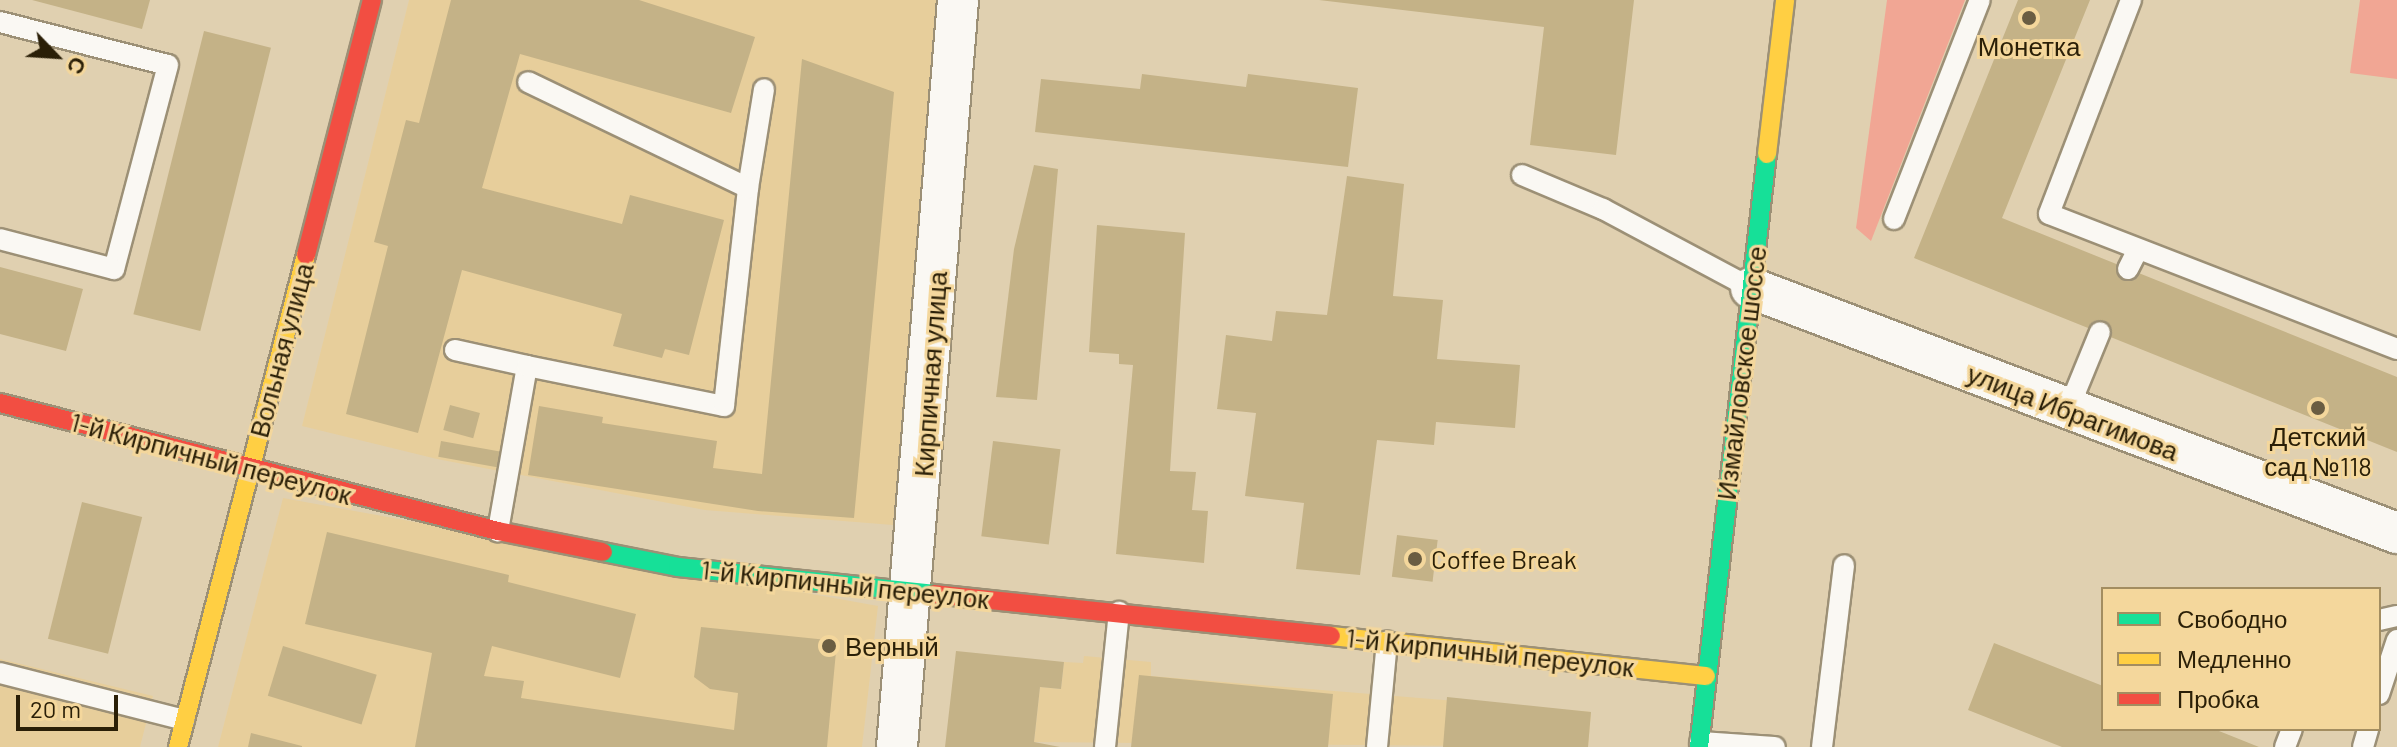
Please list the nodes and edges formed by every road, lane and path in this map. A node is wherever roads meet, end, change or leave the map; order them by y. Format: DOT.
graph roads {
  1 [pos="372,0"];
  2 [pos="958,0"];
  3 [pos="1785,0"];
  4 [pos="1980,0"];
  5 [pos="2131,0"];
  6 [pos="0,22"];
  7 [pos="528,82"];
  8 [pos="764,89"];
  9 [pos="1522,175"];
  10 [pos="748,188"];
  11 [pos="1894,219"];
  12 [pos="0,239"];
  13 [pos="2138,249"];
  14 [pos="2128,269"];
  15 [pos="1751,288"];
  16 [pos="2100,332"];
  17 [pos="2397,349"];
  18 [pos="455,350"];
  19 [pos="527,366"];
  20 [pos="0,403"];
  21 [pos="2068,410"];
  22 [pos="250,470"];
  23 [pos="498,531"];
  24 [pos="2397,533"];
  25 [pos="1844,565"];
  26 [pos="914,588"];
  27 [pos="1119,612"];
  28 [pos="2397,640"];
  29 [pos="1387,641"];
  30 [pos="0,673"];
  31 [pos="1706,676"];
  32 [pos="2381,688"];
  33 [pos="184,720"];
  34 [pos="1699,744"];
  35 [pos="178,747"];
  36 [pos="897,747"];
  37 [pos="1105,747"];
  38 [pos="1377,747"];
  39 [pos="1775,747"];
  40 [pos="1822,747"];
  1 -- 22 [label="street, Вольная улица"];
  2 -- 26 [label="street, Кирпичная улица"];
  3 -- 15 [label="street, Измайловское шоссе"];
  4 -- 11 [label="lane"];
  5 -- 13 [label="lane"];
  6 -- 12 [label="lane"];
  7 -- 10 [label="lane"];
  8 -- 10 [label="lane"];
  9 -- 15 [label="lane"];
  10 -- 19 [label="lane"];
  13 -- 14 [label="lane"];
  13 -- 17 [label="lane"];
  15 -- 21 [label="street, улица Ибрагимова"];
  15 -- 31 [label="street, Измайловское шоссе"];
  16 -- 21 [label="lane"];
  18 -- 19 [label="lane"];
  19 -- 23 [label="lane"];
  20 -- 22 [label="street, 1-й Кирпичный переулок"];
  21 -- 24 [label="street, улица Ибрагимова"];
  22 -- 23 [label="street, 1-й Кирпичный переулок"];
  22 -- 33 [label="street, Вольная улица"];
  23 -- 26 [label="street, 1-й Кирпичный переулок"];
  25 -- 40 [label="lane"];
  26 -- 27 [label="street, 1-й Кирпичный переулок"];
  26 -- 36 [label="street, Кирпичная улица"];
  27 -- 29 [label="street, 1-й Кирпичный переулок"];
  27 -- 37 [label="lane"];
  28 -- 32 [label="lane"];
  29 -- 31 [label="street, 1-й Кирпичный переулок"];
  29 -- 38 [label="lane"];
  30 -- 33 [label="lane"];
  31 -- 34 [label="street, Измайловское шоссе"];
  33 -- 35 [label="street, Вольная улица"];
  34 -- 39 [label="lane"];
}
